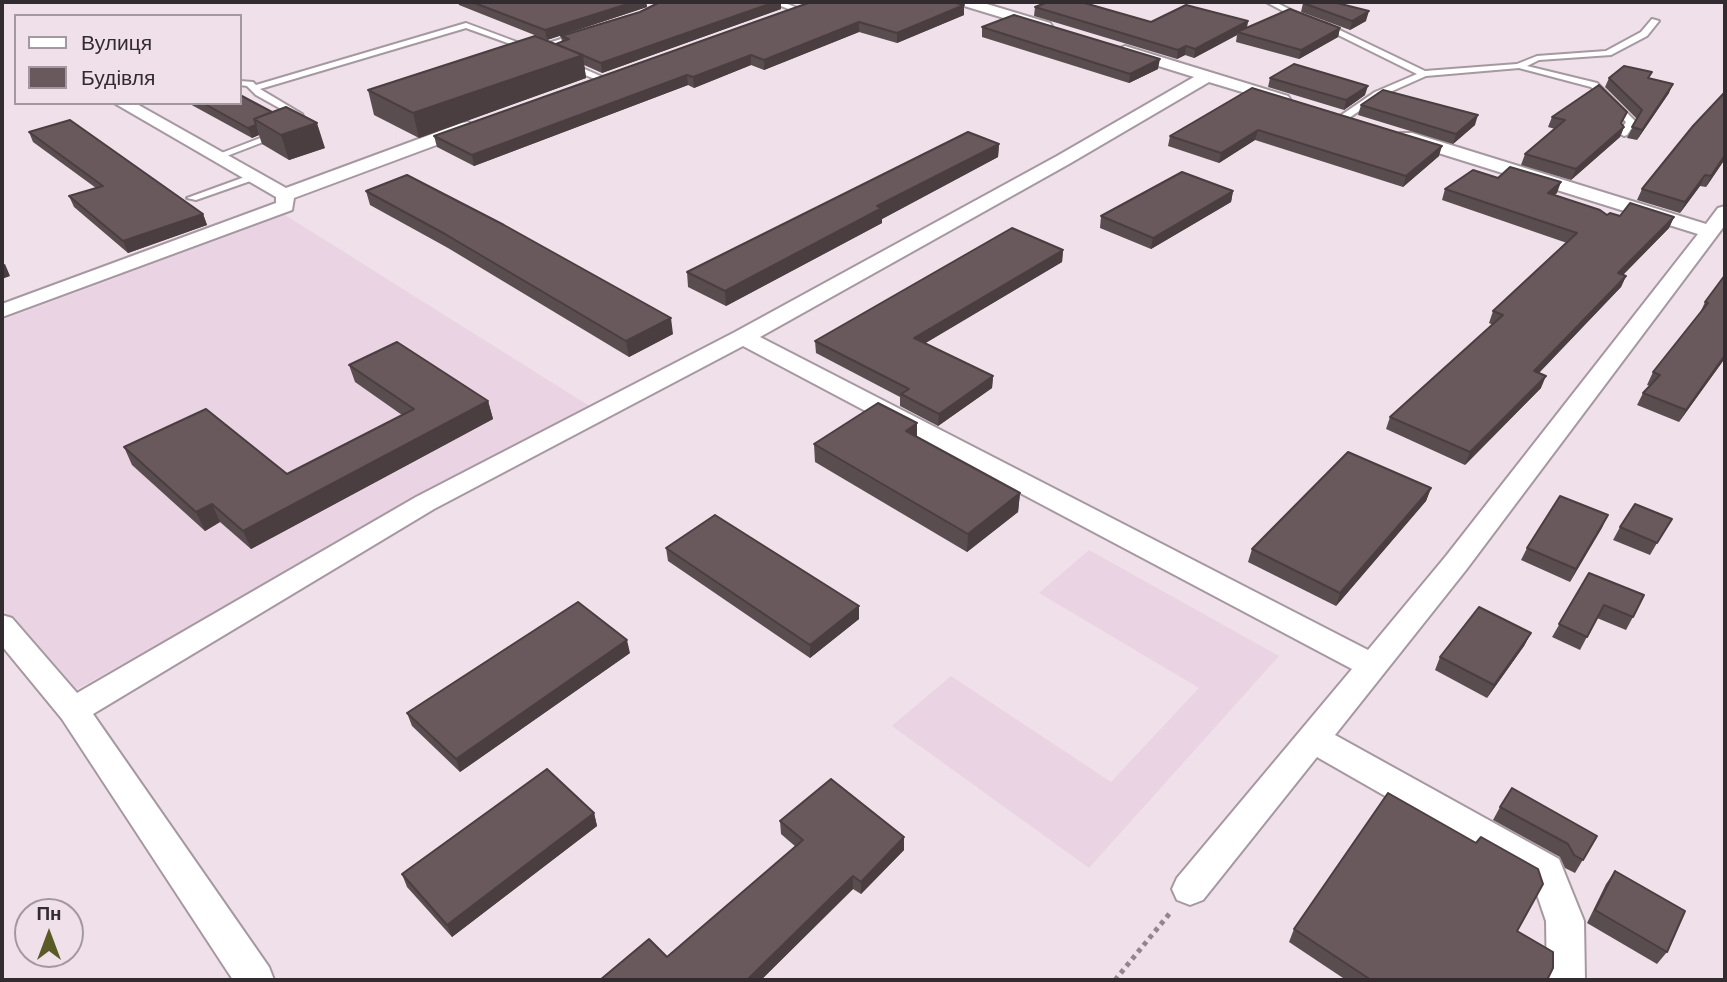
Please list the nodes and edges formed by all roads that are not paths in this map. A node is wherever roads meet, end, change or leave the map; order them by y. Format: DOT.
graph roads {
  1 [pos="966,2"];
  2 [pos="1270,2"];
  3 [pos="993,5"];
  4 [pos="805,8"];
  5 [pos="775,10"];
  6 [pos="1655,21"];
  7 [pos="1063,32"];
  8 [pos="585,34"];
  9 [pos="1102,44"];
  10 [pos="533,50"];
  11 [pos="545,55"];
  12 [pos="556,60"];
  13 [pos="1519,66"];
  14 [pos="624,72"];
  15 [pos="1424,74"];
  16 [pos="1207,76"];
  17 [pos="603,79"];
  18 [pos="242,83"];
  19 [pos="254,88"];
  20 [pos="577,88"];
  21 [pos="1293,103"];
  22 [pos="125,105"];
  23 [pos="1336,116"];
  24 [pos="489,120"];
  25 [pos="296,126"];
  26 [pos="1369,126"];
  27 [pos="285,132"];
  28 [pos="1624,133"];
  29 [pos="1395,134"];
  30 [pos="216,158"];
  31 [pos="253,177"];
  32 [pos="285,195"];
  33 [pos="192,198"];
  34 [pos="1717,222"];
  35 [pos="2,311"];
  36 [pos="743,337"];
  37 [pos="2,626"];
  38 [pos="1370,666"];
  39 [pos="73,710"];
  40 [pos="1314,739"];
  41 [pos="1190,889"];
  42 [pos="255,980"];
  43 [pos="1566,980"];
  1 -- 3 [label="street"];
  2 -- 15 [label="lane"];
  3 -- 7 [label="street"];
  4 -- 5 [label="street"];
  6 -- 13 [label="lane"];
  8 -- 10 [label="lane"];
  9 -- 16 [label="street"];
  10 -- 11 [label="lane"];
  10 -- 19 [label="lane"];
  12 -- 17 [label="lane"];
  13 -- 15 [label="lane"];
  13 -- 28 [label="lane"];
  14 -- 17 [label="street"];
  15 -- 23 [label="lane"];
  16 -- 21 [label="street"];
  16 -- 36 [label="street"];
  17 -- 20 [label="street"];
  18 -- 19 [label="lane"];
  19 -- 25 [label="lane"];
  22 -- 30 [label="street"];
  23 -- 26 [label="street"];
  24 -- 32 [label="street"];
  27 -- 30 [label="lane"];
  29 -- 34 [label="street"];
  30 -- 31 [label="street"];
  31 -- 32 [label="street"];
  31 -- 33 [label="lane"];
  32 -- 35 [label="street"];
  34 -- 38 [label="street"];
  36 -- 38 [label="street"];
  36 -- 39 [label="street"];
  37 -- 39 [label="street"];
  38 -- 40 [label="street"];
  39 -- 42 [label="street"];
  40 -- 41 [label="street"];
  40 -- 43 [label="street"];
}
